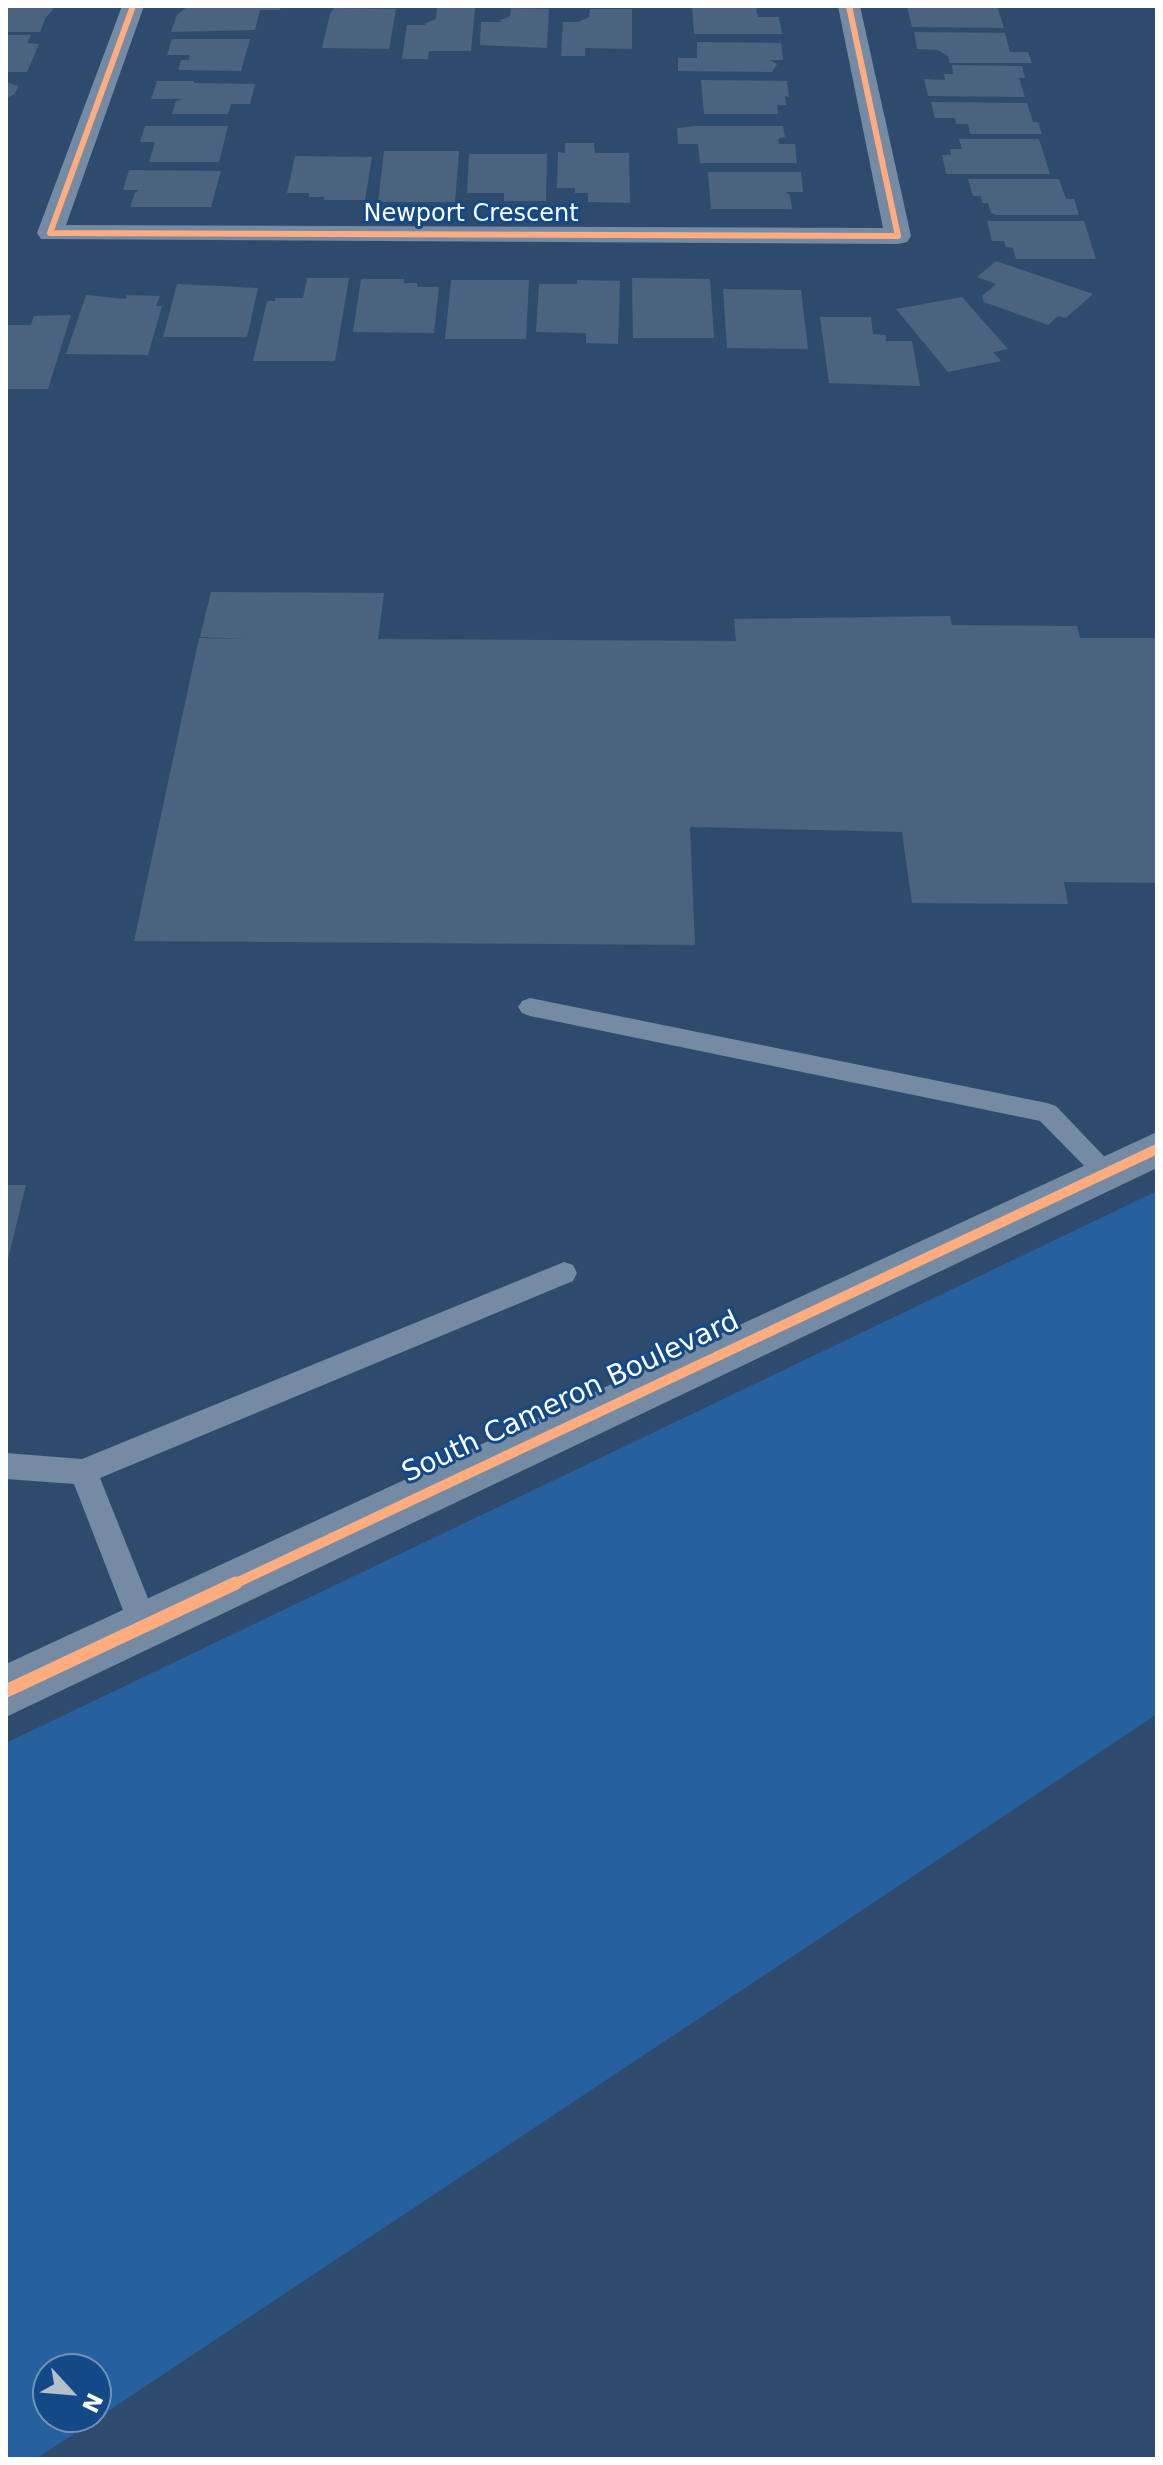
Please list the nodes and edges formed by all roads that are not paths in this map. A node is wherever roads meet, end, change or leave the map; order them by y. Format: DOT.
graph roads {
  1 [pos="133,6"];
  2 [pos="849,6"];
  3 [pos="530,1007"];
  4 [pos="1157,1149"];
  5 [pos="1107,1173"];
  6 [pos="564,1273"];
  7 [pos="6,1466"];
  8 [pos="83,1472"];
  9 [pos="144,1626"];
  10 [pos="6,1691"];
  1 -- 2 [label="street, Newport Crescent"];
  3 -- 5 [label="lane"];
  4 -- 5 [label="street, South Cameron Boulevard"];
  5 -- 9 [label="street, South Cameron Boulevard"];
  6 -- 8 [label="lane"];
  7 -- 8 [label="lane"];
  8 -- 9 [label="lane"];
  9 -- 10 [label="street, South Cameron Boulevard"];
}
